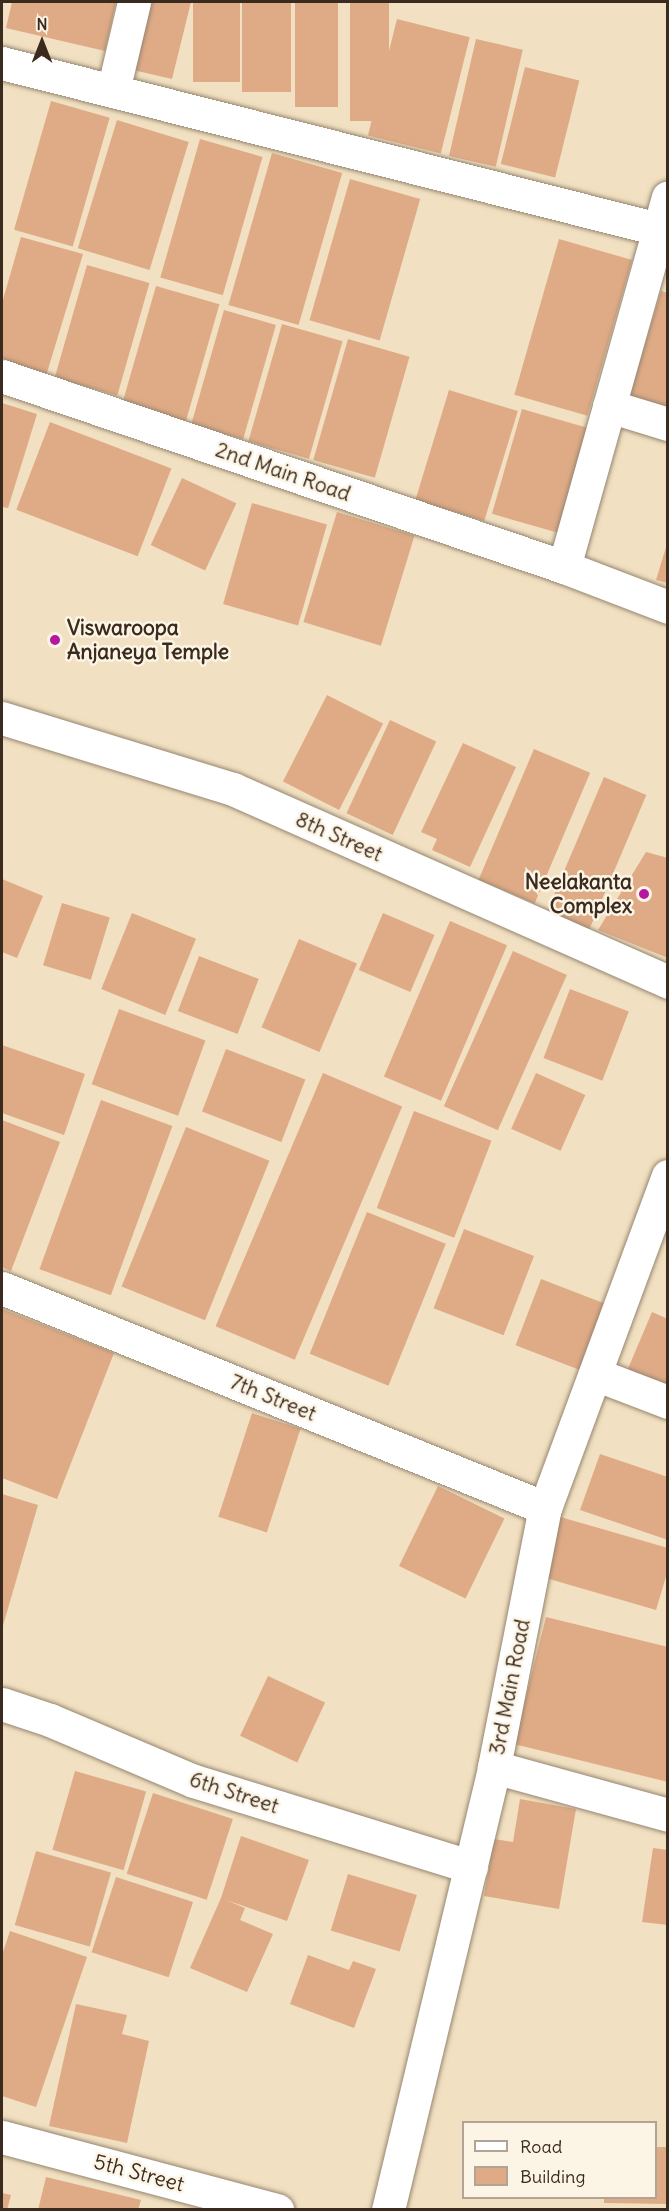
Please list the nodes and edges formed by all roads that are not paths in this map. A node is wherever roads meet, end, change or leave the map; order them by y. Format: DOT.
graph roads {
  1 [pos="134,2"];
  2 [pos="2,63"];
  3 [pos="113,91"];
  4 [pos="668,197"];
  5 [pos="658,229"];
  6 [pos="657,268"];
  7 [pos="2,376"];
  8 [pos="609,406"];
  9 [pos="668,424"];
  10 [pos="564,567"];
  11 [pos="668,607"];
  12 [pos="2,718"];
  13 [pos="668,982"];
  14 [pos="668,1176"];
  15 [pos="2,1288"];
  16 [pos="595,1374"];
  17 [pos="668,1402"];
  18 [pos="545,1508"];
  19 [pos="2,1704"];
  20 [pos="494,1767"];
  21 [pos="668,1815"];
  22 [pos="471,1867"];
  23 [pos="2,2137"];
  24 [pos="277,2210"];
  25 [pos="388,2210"];
  1 -- 3 [label="street"];
  2 -- 3 [label="street"];
  3 -- 5 [label="street"];
  4 -- 5 [label="street"];
  5 -- 6 [label="street"];
  6 -- 8 [label="street"];
  7 -- 10 [label="street, 2nd Main Road"];
  8 -- 9 [label="street"];
  8 -- 10 [label="street"];
  10 -- 11 [label="street"];
  12 -- 13 [label="street, 8th Street"];
  14 -- 16 [label="street, 3rd Main Road"];
  15 -- 18 [label="street, 7th Street"];
  16 -- 17 [label="street"];
  16 -- 18 [label="street, 3rd Main Road"];
  18 -- 20 [label="street, 3rd Main Road"];
  19 -- 22 [label="street, 6th Street"];
  20 -- 21 [label="street"];
  20 -- 22 [label="street, 3rd Main Road"];
  22 -- 25 [label="street, 3rd Main Road"];
  23 -- 24 [label="street, 5th Street"];
}
